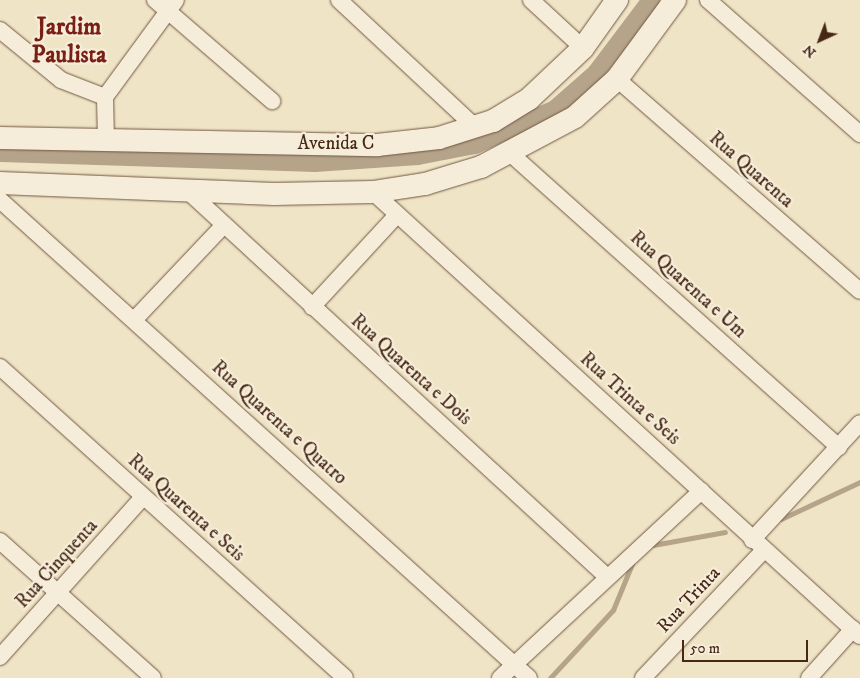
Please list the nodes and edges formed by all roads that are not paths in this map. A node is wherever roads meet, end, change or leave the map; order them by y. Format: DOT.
graph roads {
  1 [pos="339,0"];
  2 [pos="530,0"];
  3 [pos="617,0"];
  4 [pos="675,0"];
  5 [pos="708,0"];
  6 [pos="166,4"];
  7 [pos="0,30"];
  8 [pos="583,48"];
  9 [pos="617,79"];
  10 [pos="105,97"];
  11 [pos="272,101"];
  12 [pos="475,128"];
  13 [pos="860,134"];
  14 [pos="0,138"];
  15 [pos="106,139"];
  16 [pos="511,154"];
  17 [pos="0,182"];
  18 [pos="373,192"];
  19 [pos="190,193"];
  20 [pos="0,200"];
  21 [pos="396,216"];
  22 [pos="222,227"];
  23 [pos="860,291"];
  24 [pos="312,306"];
  25 [pos="136,319"];
  26 [pos="0,367"];
  27 [pos="860,423"];
  28 [pos="839,447"];
  29 [pos="701,491"];
  30 [pos="143,497"];
  31 [pos="0,541"];
  32 [pos="758,545"];
  33 [pos="606,576"];
  34 [pos="58,594"];
  35 [pos="856,633"];
  36 [pos="0,656"];
  37 [pos="514,663"];
  38 [pos="153,678"];
  39 [pos="345,678"];
  40 [pos="500,678"];
  41 [pos="530,678"];
  42 [pos="644,678"];
  43 [pos="809,678"];
  1 -- 12 [label="street"];
  2 -- 8 [label="street"];
  3 -- 8 [label="main road, Avenida C"];
  4 -- 9 [label="main road"];
  5 -- 13 [label="street"];
  6 -- 10 [label="street"];
  6 -- 11 [label="street"];
  7 -- 10 [label="street"];
  8 -- 12 [label="main road, Avenida C"];
  9 -- 16 [label="main road"];
  9 -- 23 [label="street, Rua Quarenta"];
  10 -- 15 [label="street"];
  12 -- 15 [label="main road, Avenida C"];
  14 -- 15 [label="main road, Avenida C"];
  16 -- 18 [label="main road"];
  16 -- 28 [label="street, Rua Quarenta e Um"];
  17 -- 19 [label="main road"];
  18 -- 19 [label="main road"];
  18 -- 21 [label="street, Rua Trinta e Seis"];
  19 -- 22 [label="street, Rua Quarenta e Dois"];
  20 -- 25 [label="street, Rua Quarenta e Quatro"];
  21 -- 24 [label="street"];
  21 -- 29 [label="street, Rua Trinta e Seis"];
  22 -- 24 [label="street, Rua Quarenta e Dois"];
  22 -- 25 [label="street"];
  24 -- 33 [label="street, Rua Quarenta e Dois"];
  25 -- 37 [label="street, Rua Quarenta e Quatro"];
  26 -- 30 [label="street, Rua Quarenta e Seis"];
  27 -- 28 [label="street, Rua Trinta"];
  28 -- 32 [label="street, Rua Trinta"];
  29 -- 32 [label="street, Rua Trinta e Seis"];
  29 -- 33 [label="street"];
  30 -- 34 [label="street, Rua Cinquenta"];
  30 -- 39 [label="street, Rua Quarenta e Seis"];
  31 -- 34 [label="street"];
  32 -- 35 [label="street, Rua Trinta e Seis"];
  32 -- 42 [label="street, Rua Trinta"];
  33 -- 37 [label="street"];
  34 -- 36 [label="street, Rua Cinquenta"];
  34 -- 38 [label="street"];
  35 -- 43 [label="street"];
  37 -- 40 [label="street"];
  37 -- 41 [label="street, Rua Quarenta e Quatro"];
}
